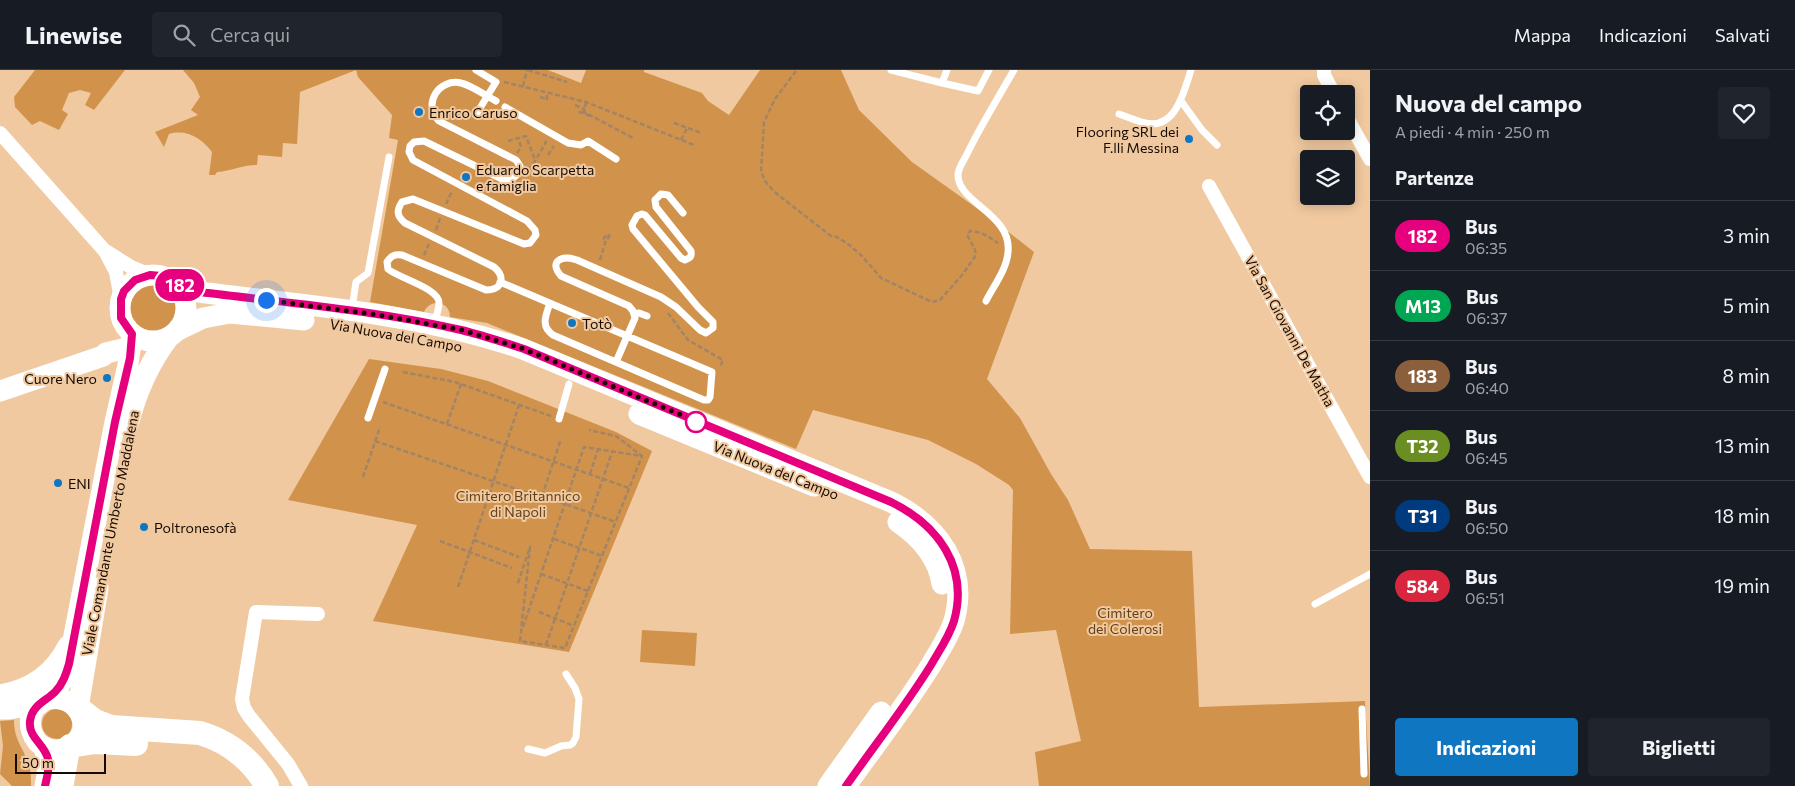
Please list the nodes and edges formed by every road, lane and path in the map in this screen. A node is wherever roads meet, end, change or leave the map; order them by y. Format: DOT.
graph roads {
  1 [pos="476,70"];
  2 [pos="527,70"];
  3 [pos="891,70"];
  4 [pos="947,70"];
  5 [pos="989,70"];
  6 [pos="1014,70"];
  7 [pos="1191,70"];
  8 [pos="1324,70"];
  9 [pos="796,71"];
  10 [pos="567,82"];
  11 [pos="942,82"];
  12 [pos="514,83"];
  13 [pos="1329,85"];
  14 [pos="523,86"];
  15 [pos="546,92"];
  16 [pos="487,96"];
  17 [pos="540,97"];
  18 [pos="496,101"];
  19 [pos="1181,101"];
  20 [pos="586,102"];
  21 [pos="575,105"];
  22 [pos="505,107"];
  23 [pos="477,112"];
  24 [pos="1119,114"];
  25 [pos="590,116"];
  26 [pos="674,123"];
  27 [pos="687,128"];
  28 [pos="1355,132"];
  29 [pos="0,133"];
  30 [pos="702,133"];
  31 [pos="518,138"];
  32 [pos="539,138"];
  33 [pos="633,138"];
  34 [pos="681,140"];
  35 [pos="508,141"];
  36 [pos="694,145"];
  37 [pos="1217,145"];
  38 [pos="388,157"];
  39 [pos="514,158"];
  40 [pos="616,159"];
  41 [pos="1370,159"];
  42 [pos="536,160"];
  43 [pos="520,168"];
  44 [pos="1209,186"];
  45 [pos="684,213"];
  46 [pos="603,239"];
  47 [pos="1008,249"];
  48 [pos="104,250"];
  49 [pos="597,268"];
  50 [pos="150,275"];
  51 [pos="500,282"];
  52 [pos="175,283"];
  53 [pos="661,296"];
  54 [pos="121,299"];
  55 [pos="986,301"];
  56 [pos="550,303"];
  57 [pos="351,311"];
  58 [pos="634,314"];
  59 [pos="255,315"];
  60 [pos="647,316"];
  61 [pos="434,325"];
  62 [pos="174,334"];
  63 [pos="627,336"];
  64 [pos="130,349"];
  65 [pos="616,362"];
  66 [pos="719,368"];
  67 [pos="385,369"];
  68 [pos="403,372"];
  69 [pos="142,382"];
  70 [pos="461,384"];
  71 [pos="568,384"];
  72 [pos="0,391"];
  73 [pos="375,399"];
  74 [pos="519,405"];
  75 [pos="368,418"];
  76 [pos="559,419"];
  77 [pos="447,424"];
  78 [pos="380,427"];
  79 [pos="589,430"];
  80 [pos="561,439"];
  81 [pos="375,441"];
  82 [pos="506,445"];
  83 [pos="598,449"];
  84 [pos="612,452"];
  85 [pos="642,456"];
  86 [pos="554,462"];
  87 [pos="576,469"];
  88 [pos="590,474"];
  89 [pos="363,477"];
  90 [pos="1370,477"];
  91 [pos="603,479"];
  92 [pos="493,481"];
  93 [pos="630,488"];
  94 [pos="542,496"];
  95 [pos="565,504"];
  96 [pos="591,513"];
  97 [pos="616,522"];
  98 [pos="553,539"];
  99 [pos="474,540"];
  100 [pos="440,541"];
  101 [pos="579,548"];
  102 [pos="469,552"];
  103 [pos="602,556"];
  104 [pos="520,557"];
  105 [pos="512,568"];
  106 [pos="541,574"];
  107 [pos="1370,574"];
  108 [pos="518,584"];
  109 [pos="567,584"];
  110 [pos="458,587"];
  111 [pos="588,591"];
  112 [pos="1315,604"];
  113 [pos="539,612"];
  114 [pos="318,614"];
  115 [pos="555,619"];
  116 [pos="574,626"];
  117 [pos="521,630"];
  118 [pos="75,632"];
  119 [pos="546,645"];
  120 [pos="566,674"];
  121 [pos="0,695"];
  122 [pos="42,702"];
  123 [pos="78,708"];
  124 [pos="0,709"];
  125 [pos="1362,709"];
  126 [pos="43,746"];
  127 [pos="70,746"];
  128 [pos="528,749"];
  129 [pos="1364,774"];
  130 [pos="45,786"];
  131 [pos="63,786"];
  132 [pos="250,786"];
  133 [pos="267,786"];
  134 [pos="300,786"];
  135 [pos="828,786"];
  136 [pos="846,786"];
  1 -- 16 [label="lane"];
  2 -- 10 [label="path"];
  2 -- 14 [label="path"];
  3 -- 11 [label="lane"];
  4 -- 11 [label="lane"];
  5 -- 11 [label="lane"];
  6 -- 47 [label="lane"];
  7 -- 19 [label="lane"];
  8 -- 13 [label="street"];
  9 -- 47 [label="path"];
  12 -- 14 [label="path"];
  14 -- 15 [label="path"];
  15 -- 17 [label="path"];
  15 -- 20 [label="path"];
  16 -- 18 [label="lane"];
  16 -- 23 [label="lane"];
  16 -- 39 [label="lane"];
  19 -- 24 [label="lane"];
  19 -- 37 [label="lane"];
  20 -- 25 [label="path"];
  20 -- 34 [label="path"];
  21 -- 25 [label="path"];
  22 -- 40 [label="lane"];
  25 -- 33 [label="path"];
  26 -- 27 [label="path"];
  27 -- 30 [label="path"];
  27 -- 34 [label="path"];
  28 -- 41 [label="street"];
  29 -- 48 [label="street"];
  31 -- 35 [label="path"];
  31 -- 39 [label="path"];
  31 -- 42 [label="path"];
  32 -- 42 [label="path"];
  34 -- 36 [label="path"];
  38 -- 57 [label="lane"];
  39 -- 43 [label="lane"];
  42 -- 43 [label="path"];
  43 -- 51 [label="lane"];
  44 -- 90 [label="street, Via San Giovanni De Matha"];
  45 -- 53 [label="lane"];
  46 -- 49 [label="path"];
  47 -- 55 [label="lane"];
  48 -- 50 [label="street"];
  48 -- 54 [label="street"];
  49 -- 53 [label="lane"];
  49 -- 58 [label="lane"];
  50 -- 52 [label="main road"];
  50 -- 54 [label="main road"];
  51 -- 56 [label="lane"];
  51 -- 61 [label="lane"];
  52 -- 57 [label="main road, Via Nuova del Campo"];
  52 -- 62 [label="main road"];
  53 -- 66 [label="path"];
  54 -- 64 [label="main road"];
  56 -- 63 [label="lane"];
  56 -- 65 [label="lane"];
  57 -- 61 [label="main road, Via Nuova del Campo"];
  58 -- 60 [label="lane"];
  58 -- 63 [label="lane"];
  59 -- 62 [label="main road, Via Nuova del Campo"];
  59 -- 69 [label="main road"];
  59 -- 71 [label="main road, Via Nuova del Campo"];
  61 -- 136 [label="main road, Via Nuova del Campo"];
  62 -- 64 [label="main road"];
  62 -- 69 [label="main road, Viale Comandante Umberto Maddalena"];
  63 -- 65 [label="lane"];
  63 -- 65 [label="lane"];
  64 -- 72 [label="main road"];
  64 -- 118 [label="main road, Viale Comandante Umberto Maddalena"];
  67 -- 73 [label="lane"];
  68 -- 70 [label="path"];
  69 -- 123 [label="main road, Viale Comandante Umberto Maddalena"];
  70 -- 74 [label="path"];
  70 -- 77 [label="path"];
  71 -- 76 [label="lane"];
  71 -- 135 [label="main road, Via Nuova del Campo"];
  73 -- 75 [label="lane"];
  73 -- 77 [label="path"];
  74 -- 76 [label="path"];
  74 -- 82 [label="path"];
  77 -- 82 [label="path"];
  78 -- 81 [label="path"];
  79 -- 85 [label="path"];
  80 -- 86 [label="path"];
  81 -- 89 [label="path"];
  81 -- 92 [label="path"];
  82 -- 86 [label="path"];
  82 -- 92 [label="path"];
  83 -- 84 [label="path"];
  83 -- 87 [label="path"];
  83 -- 88 [label="path"];
  84 -- 85 [label="path"];
  84 -- 91 [label="path"];
  85 -- 93 [label="path"];
  86 -- 87 [label="path"];
  86 -- 94 [label="path"];
  87 -- 88 [label="path"];
  87 -- 95 [label="path"];
  88 -- 91 [label="path"];
  91 -- 93 [label="path"];
  91 -- 96 [label="path"];
  92 -- 94 [label="path"];
  92 -- 99 [label="path"];
  93 -- 97 [label="path"];
  94 -- 95 [label="path"];
  95 -- 96 [label="path"];
  95 -- 98 [label="path"];
  96 -- 97 [label="path"];
  96 -- 101 [label="path"];
  97 -- 103 [label="path"];
  98 -- 101 [label="path"];
  98 -- 106 [label="path"];
  99 -- 102 [label="path"];
  99 -- 104 [label="path"];
  100 -- 102 [label="path"];
  101 -- 103 [label="path"];
  101 -- 109 [label="path"];
  102 -- 105 [label="path"];
  102 -- 110 [label="path"];
  103 -- 111 [label="path"];
  106 -- 109 [label="path"];
  106 -- 117 [label="path"];
  107 -- 112 [label="lane"];
  108 -- 117 [label="path"];
  109 -- 111 [label="path"];
  109 -- 115 [label="path"];
  111 -- 116 [label="path"];
  113 -- 115 [label="path"];
  114 -- 134 [label="street"];
  115 -- 116 [label="path"];
  115 -- 119 [label="path"];
  116 -- 119 [label="path"];
  117 -- 119 [label="path"];
  118 -- 121 [label="main road"];
  118 -- 122 [label="main road, Viale Comandante Umberto Maddalena"];
  120 -- 128 [label="lane"];
  122 -- 123 [label="main road"];
  122 -- 124 [label="main road"];
  122 -- 126 [label="main road, Viale Comandante Umberto Maddalena"];
  123 -- 127 [label="main road, Viale Comandante Umberto Maddalena"];
  123 -- 133 [label="highway"];
  125 -- 129 [label="lane"];
  126 -- 127 [label="main road"];
  126 -- 130 [label="main road, Viale Comandante Umberto Maddalena"];
  127 -- 131 [label="main road, Viale Comandante Umberto Maddalena"];
  127 -- 132 [label="highway"];
}
